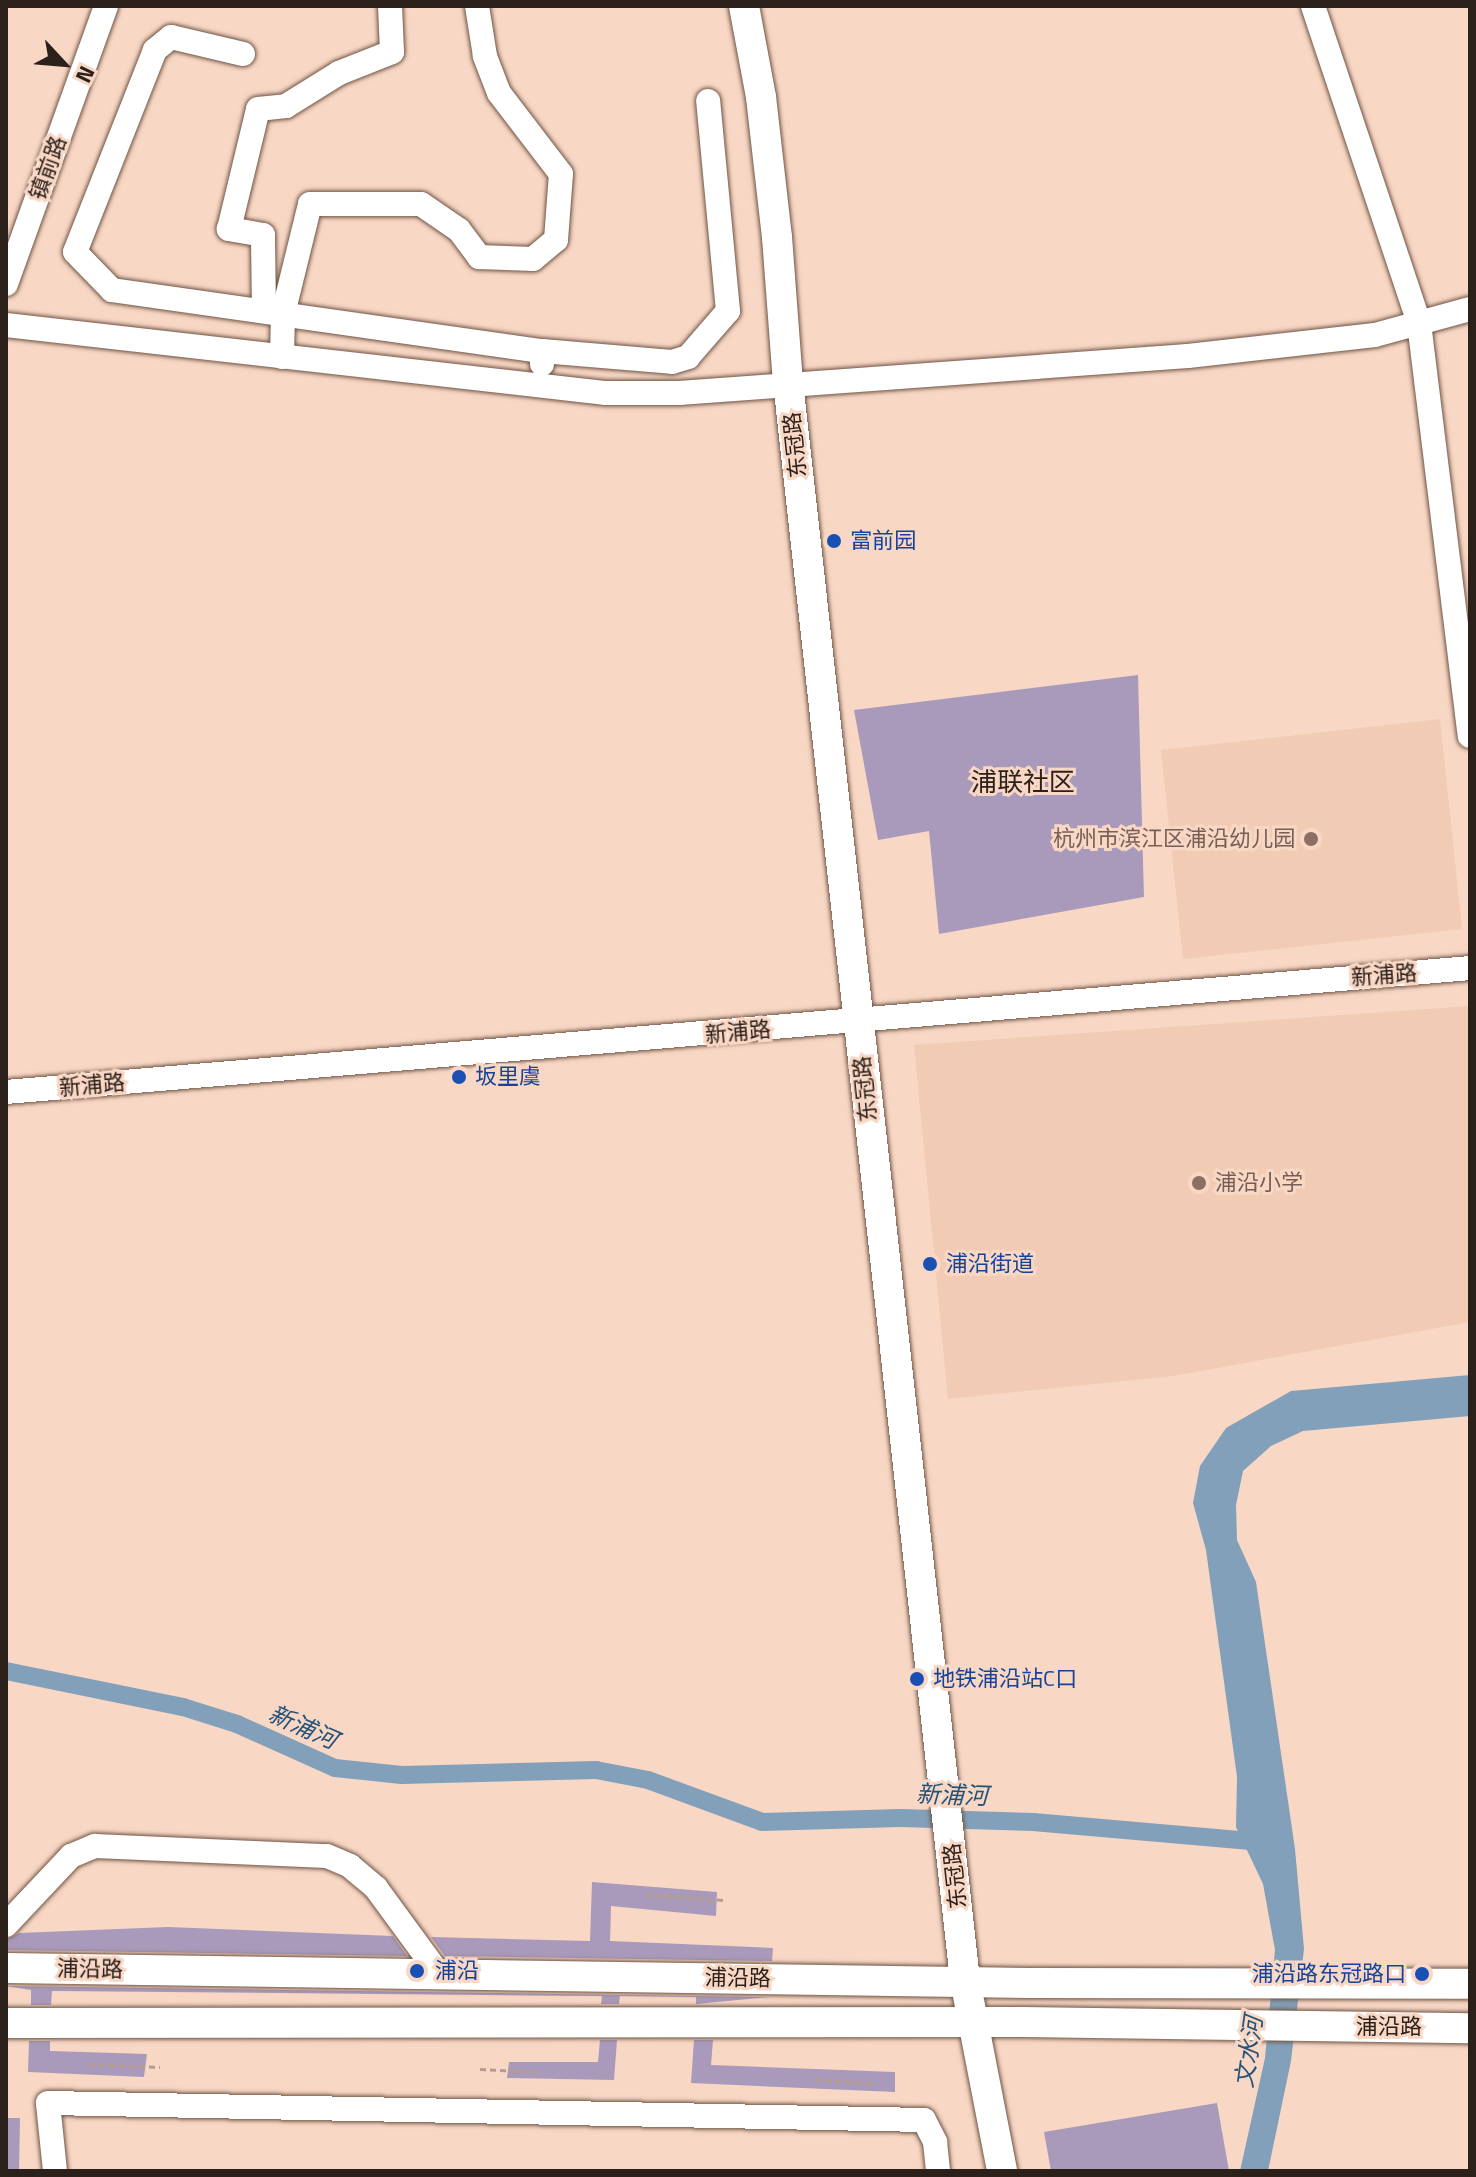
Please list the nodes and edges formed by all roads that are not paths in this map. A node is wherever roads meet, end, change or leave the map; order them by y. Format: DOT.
graph roads {
  1 [pos="106,6"];
  2 [pos="390,6"];
  3 [pos="477,6"];
  4 [pos="744,6"];
  5 [pos="1313,6"];
  6 [pos="243,54"];
  7 [pos="708,101"];
  8 [pos="6,284"];
  9 [pos="1470,309"];
  10 [pos="274,313"];
  11 [pos="1419,323"];
  12 [pos="6,325"];
  13 [pos="542,351"];
  14 [pos="282,357"];
  15 [pos="788,382"];
  16 [pos="542,386"];
  17 [pos="1470,736"];
  18 [pos="1470,968"];
  19 [pos="858,1022"];
  20 [pos="6,1092"];
  21 [pos="6,1925"];
  22 [pos="6,1968"];
  23 [pos="439,1974"];
  24 [pos="965,1980"];
  25 [pos="1470,1984"];
  26 [pos="6,2023"];
  27 [pos="974,2025"];
  28 [pos="1470,2028"];
  29 [pos="55,2171"];
  30 [pos="938,2171"];
  31 [pos="1002,2171"];
  1 -- 8 [label="street, 镇前路"];
  2 -- 10 [label="street"];
  3 -- 10 [label="street"];
  4 -- 15 [label="main road, 东冠路"];
  5 -- 11 [label="street"];
  6 -- 10 [label="street"];
  7 -- 13 [label="street"];
  9 -- 11 [label="street"];
  10 -- 13 [label="street"];
  10 -- 14 [label="street"];
  11 -- 15 [label="street"];
  11 -- 17 [label="street"];
  12 -- 14 [label="street"];
  13 -- 16 [label="street"];
  14 -- 16 [label="street"];
  15 -- 16 [label="street"];
  15 -- 19 [label="main road, 东冠路"];
  18 -- 19 [label="street, 新浦路"];
  19 -- 20 [label="street, 新浦路"];
  19 -- 24 [label="main road, 东冠路"];
  21 -- 23 [label="street"];
  22 -- 23 [label="main road, 浦沿路"];
  23 -- 24 [label="main road, 浦沿路"];
  24 -- 25 [label="main road, 浦沿路"];
  24 -- 27 [label="main road, 东冠路"];
  26 -- 27 [label="main road, 浦沿路"];
  27 -- 28 [label="main road, 浦沿路"];
  27 -- 31 [label="main road, 东冠路"];
  29 -- 30 [label="street"];
}
